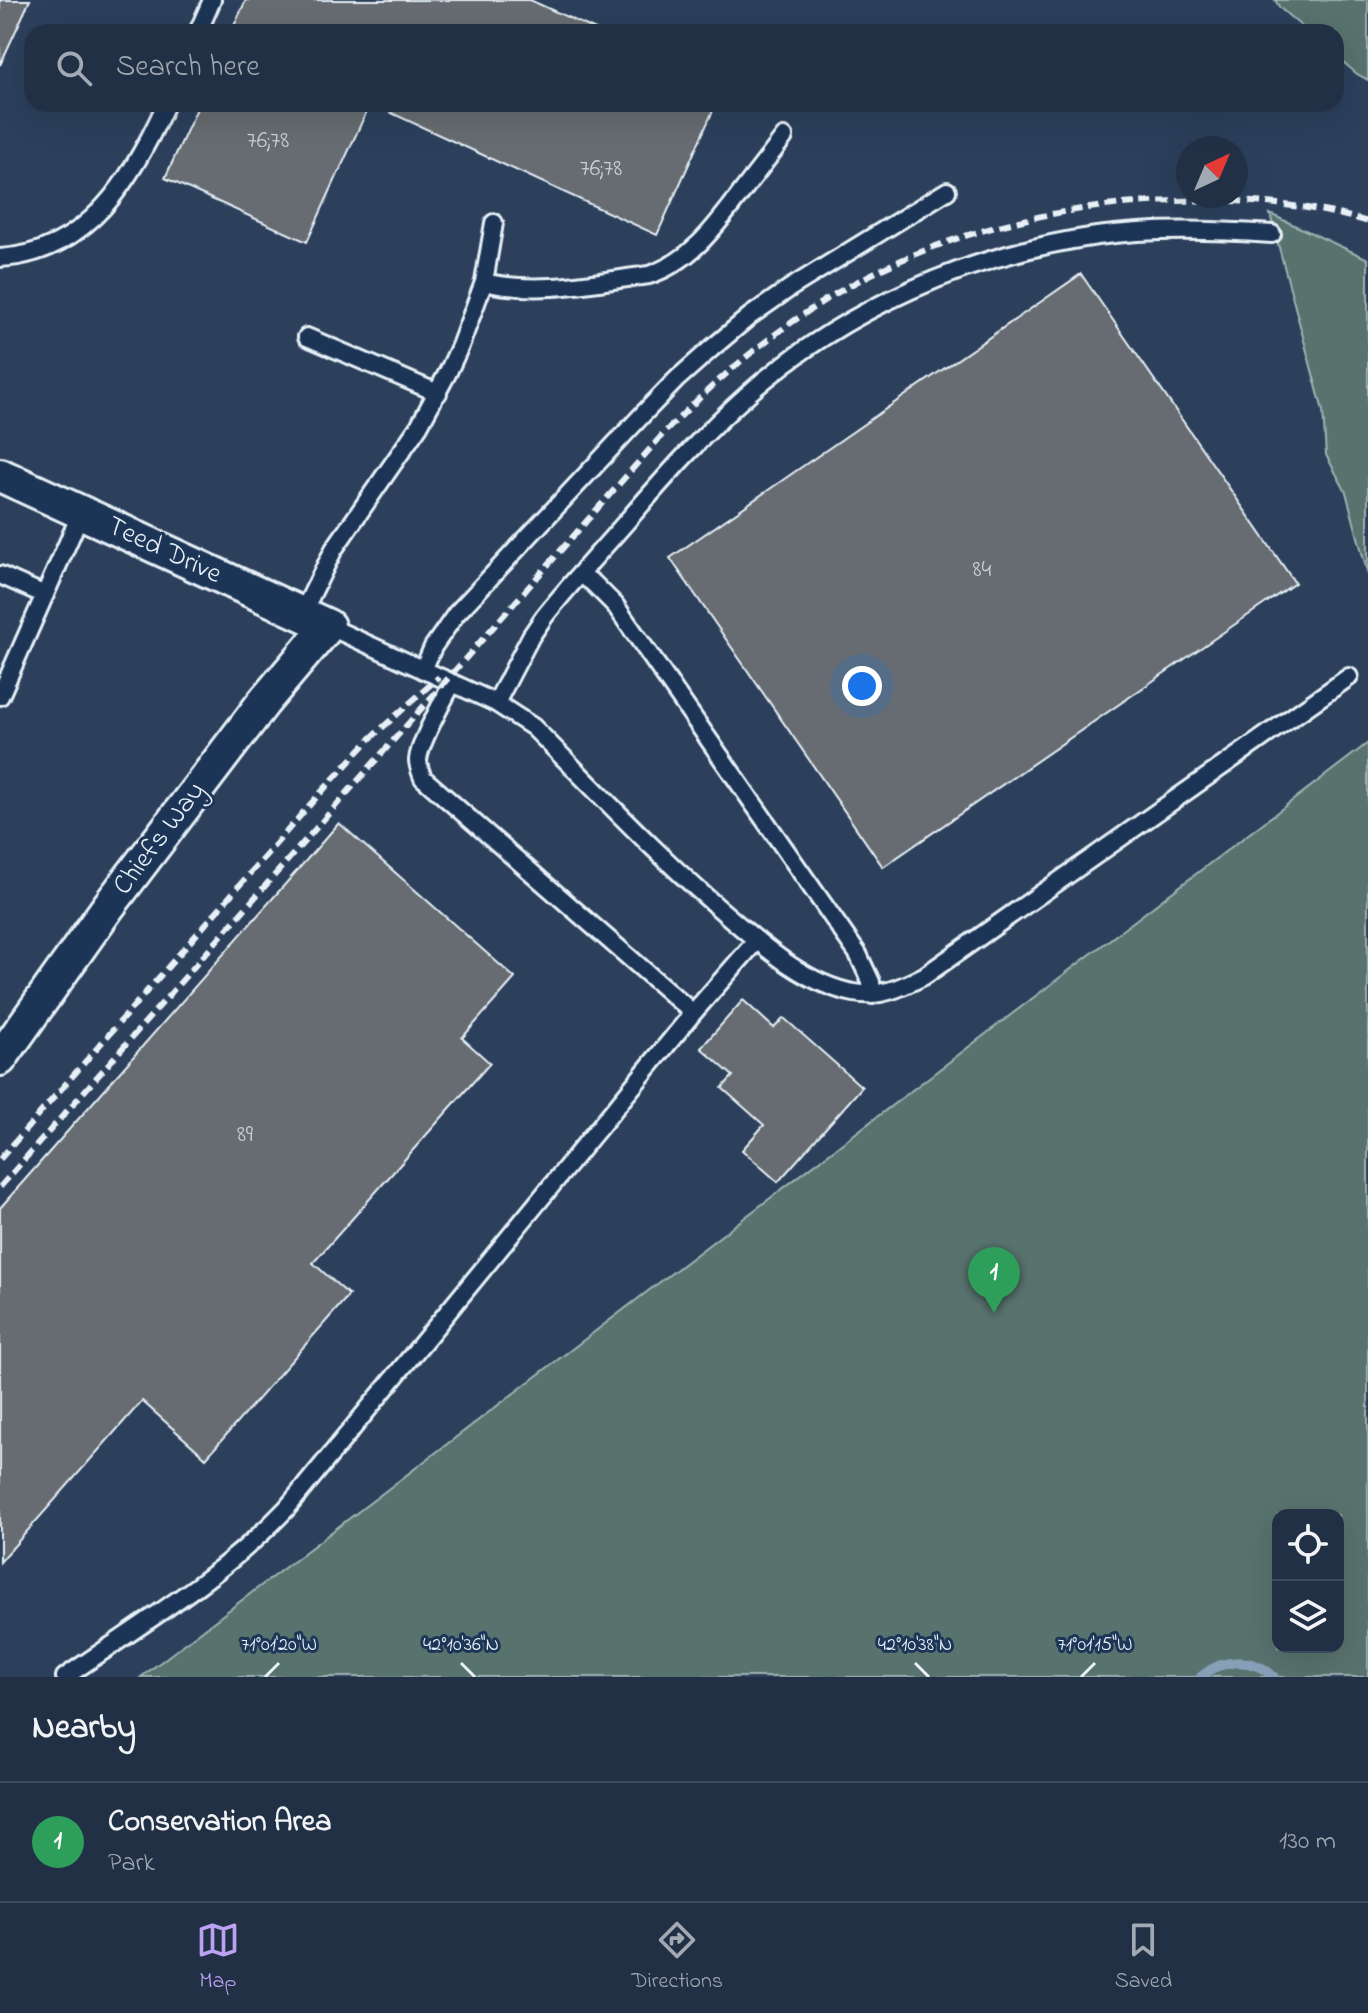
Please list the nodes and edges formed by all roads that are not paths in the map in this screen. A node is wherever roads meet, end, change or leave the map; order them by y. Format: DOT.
graph roads {
  1 [pos="212,0"];
  2 [pos="202,24"];
  3 [pos="162,112"];
  4 [pos="784,137"];
  5 [pos="947,191"];
  6 [pos="494,223"];
  7 [pos="1272,234"];
  8 [pos="0,258"];
  9 [pos="484,282"];
  10 [pos="307,337"];
  11 [pos="438,393"];
  12 [pos="0,475"];
  13 [pos="81,513"];
  14 [pos="580,574"];
  15 [pos="0,575"];
  16 [pos="45,595"];
  17 [pos="315,620"];
  18 [pos="423,670"];
  19 [pos="1349,677"];
  20 [pos="452,683"];
  21 [pos="0,696"];
  22 [pos="496,703"];
  23 [pos="757,940"];
  24 [pos="872,995"];
  25 [pos="693,1013"];
  26 [pos="0,1059"];
  27 [pos="65,1677"];
  1 -- 2 [label="lane"];
  3 -- 8 [label="lane"];
  4 -- 9 [label="lane"];
  5 -- 18 [label="lane"];
  6 -- 9 [label="lane"];
  7 -- 14 [label="lane"];
  9 -- 11 [label="lane"];
  10 -- 11 [label="lane"];
  11 -- 17 [label="lane"];
  12 -- 13 [label="street, Teed Drive"];
  13 -- 16 [label="lane"];
  13 -- 17 [label="street, Teed Drive"];
  14 -- 22 [label="lane"];
  14 -- 24 [label="lane"];
  15 -- 16 [label="lane"];
  16 -- 21 [label="lane"];
  17 -- 18 [label="lane"];
  17 -- 26 [label="street, Chiefs Way"];
  18 -- 20 [label="lane"];
  19 -- 24 [label="lane"];
  20 -- 22 [label="lane"];
  20 -- 25 [label="lane"];
  22 -- 23 [label="lane"];
  23 -- 24 [label="lane"];
  23 -- 25 [label="lane"];
  25 -- 27 [label="lane"];
}
